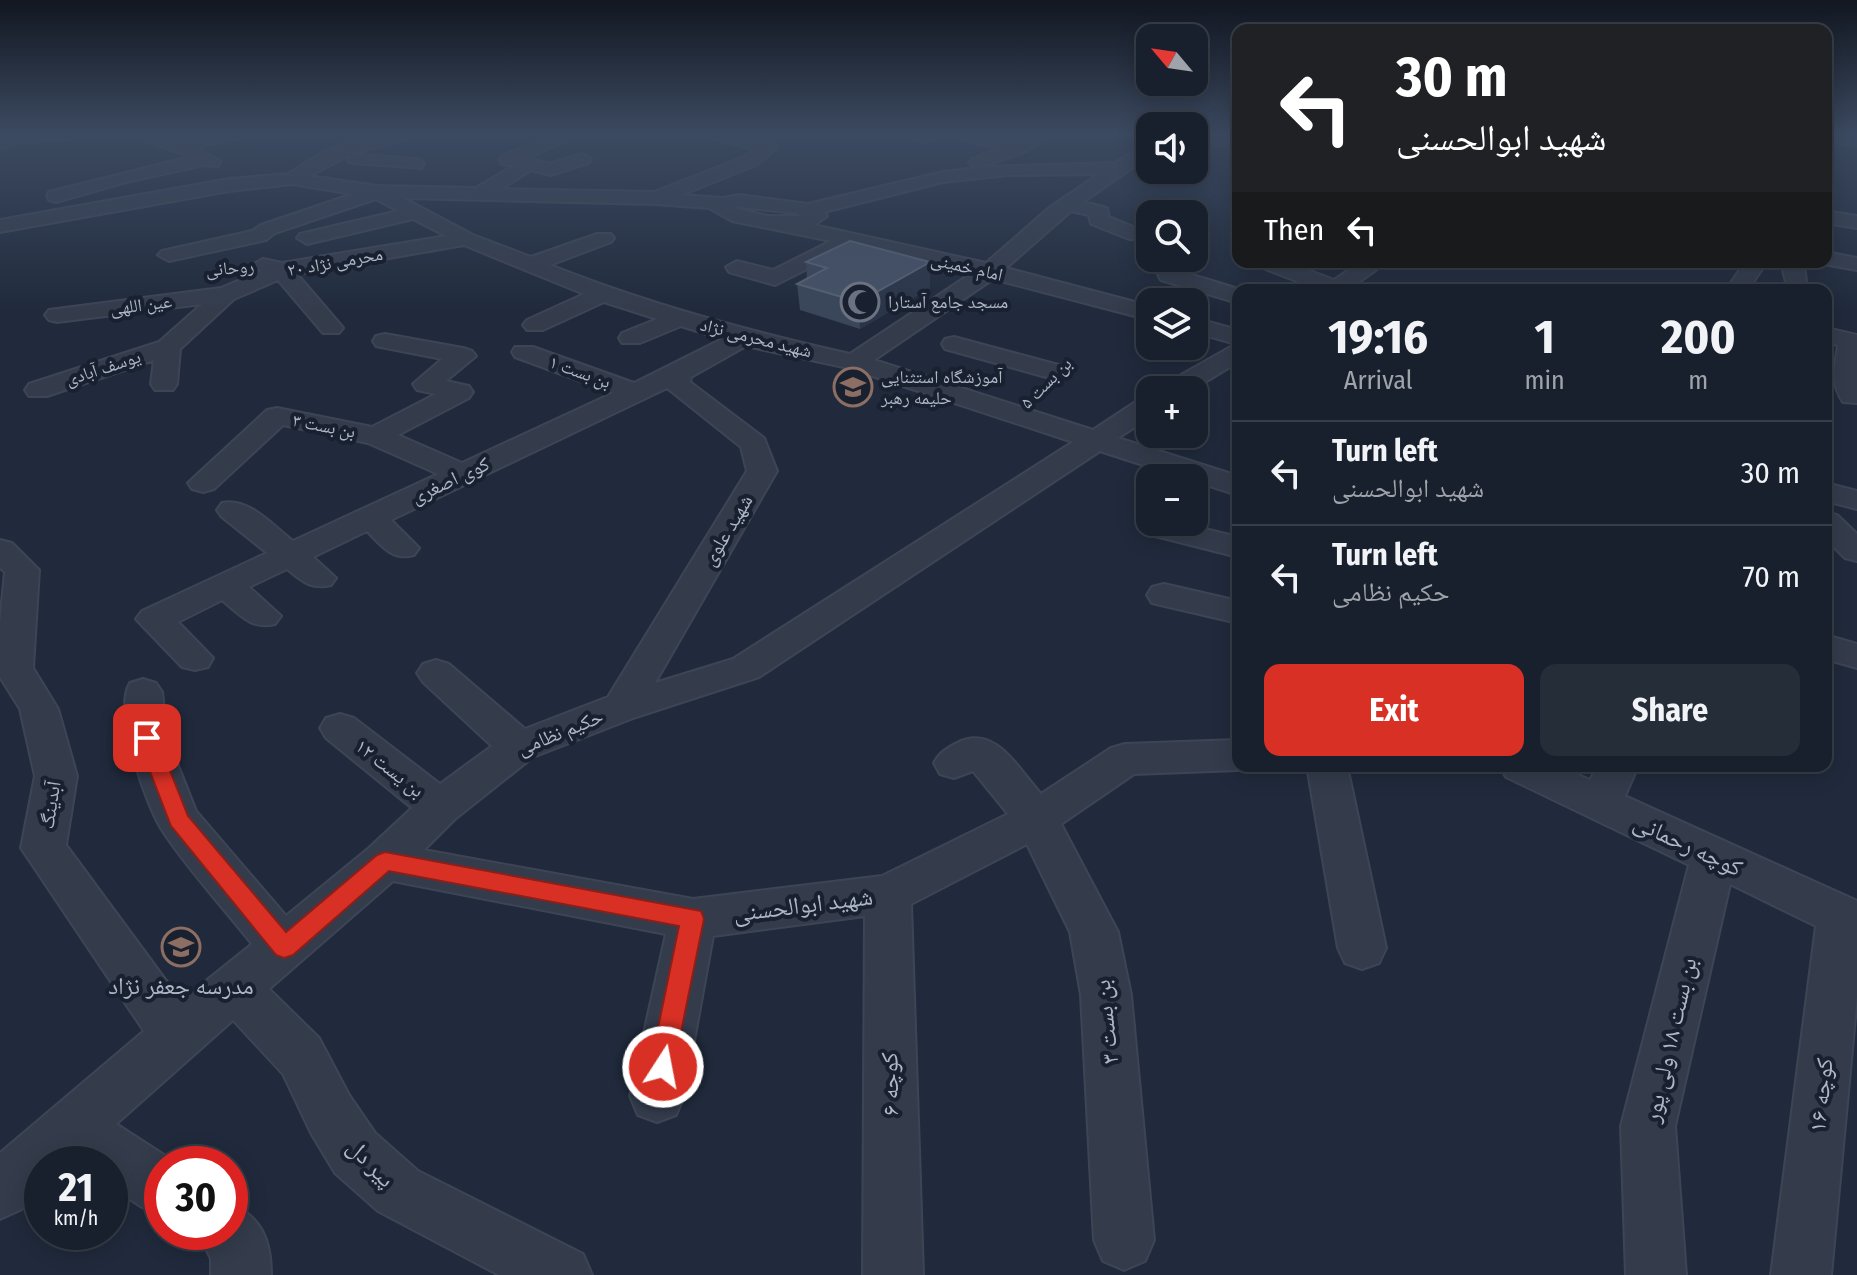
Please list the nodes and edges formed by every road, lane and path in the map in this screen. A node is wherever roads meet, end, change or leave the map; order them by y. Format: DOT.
graph roads {
  1 [pos="64,194"];
  2 [pos="182,194"];
  3 [pos="373,194"];
  4 [pos="380,194"];
  5 [pos="428,194"];
  6 [pos="665,194"];
  7 [pos="875,194"];
  8 [pos="1082,194"];
  9 [pos="478,195"];
  10 [pos="48,198"];
  11 [pos="656,198"];
  12 [pos="723,204"];
  13 [pos="1068,204"];
  14 [pos="1832,206"];
  15 [pos="1857,209"];
  16 [pos="808,210"];
  17 [pos="416,212"];
  18 [pos="1832,218"];
  19 [pos="1857,222"];
  20 [pos="783,224"];
  21 [pos="0,226"];
  22 [pos="1136,235"];
  23 [pos="307,238"];
  24 [pos="604,238"];
  25 [pos="466,239"];
  26 [pos="847,241"];
  27 [pos="1832,259"];
  28 [pos="1857,264"];
  29 [pos="530,265"];
  30 [pos="180,267"];
  31 [pos="232,267"];
  32 [pos="737,267"];
  33 [pos="1283,268"];
  34 [pos="1367,268"];
  35 [pos="282,270"];
  36 [pos="990,271"];
  37 [pos="1169,275"];
  38 [pos="1322,284"];
  39 [pos="1342,284"];
  40 [pos="226,294"];
  41 [pos="604,294"];
  42 [pos="1232,294"];
  43 [pos="1136,309"];
  44 [pos="57,315"];
  45 [pos="680,318"];
  46 [pos="535,325"];
  47 [pos="331,328"];
  48 [pos="1208,329"];
  49 [pos="1232,335"];
  50 [pos="1832,336"];
  51 [pos="631,338"];
  52 [pos="743,338"];
  53 [pos="385,341"];
  54 [pos="954,344"];
  55 [pos="168,347"];
  56 [pos="524,352"];
  57 [pos="1077,352"];
  58 [pos="1232,355"];
  59 [pos="854,362"];
  60 [pos="1057,372"];
  61 [pos="678,373"];
  62 [pos="1197,376"];
  63 [pos="164,384"];
  64 [pos="38,390"];
  65 [pos="636,393"];
  66 [pos="1845,395"];
  67 [pos="1136,413"];
  68 [pos="1015,414"];
  69 [pos="376,436"];
  70 [pos="1092,440"];
  71 [pos="462,474"];
  72 [pos="203,483"];
  73 [pos="1232,484"];
  74 [pos="1832,494"];
  75 [pos="1857,500"];
  76 [pos="233,510"];
  77 [pos="370,517"];
  78 [pos="1832,528"];
  79 [pos="1194,536"];
  80 [pos="1232,546"];
  81 [pos="403,548"];
  82 [pos="0,550"];
  83 [pos="1857,551"];
  84 [pos="290,555"];
  85 [pos="319,578"];
  86 [pos="225,585"];
  87 [pos="1164,595"];
  88 [pos="1232,611"];
  89 [pos="263,616"];
  90 [pos="8,644"];
  91 [pos="1832,649"];
  92 [pos="1857,656"];
  93 [pos="195,658"];
  94 [pos="436,673"];
  95 [pos="143,692"];
  96 [pos="622,707"];
  97 [pos="340,728"];
  98 [pos="519,747"];
  99 [pos="1232,755"];
  100 [pos="954,763"];
  101 [pos="1328,772"];
  102 [pos="1548,772"];
  103 [pos="1609,785"];
  104 [pos="440,807"];
  105 [pos="1037,819"];
  106 [pos="1714,856"];
  107 [pos="385,861"];
  108 [pos="888,894"];
  109 [pos="693,919"];
  110 [pos="1849,919"];
  111 [pos="284,948"];
  112 [pos="1362,948"];
  113 [pos="236,989"];
  114 [pos="177,1036"];
  115 [pos="657,1096"];
  116 [pos="73,1128"];
  117 [pos="144,1175"];
  118 [pos="0,1190"];
  119 [pos="1124,1240"];
  120 [pos="240,1250"];
  121 [pos="241,1275"];
  122 [pos="562,1275"];
  123 [pos="893,1275"];
  124 [pos="1656,1275"];
  125 [pos="1801,1275"];
  1 -- 10 [label="street"];
  2 -- 21 [label="street"];
  3 -- 30 [label="street"];
  4 -- 17 [label="street, شهید محرمی نژاد"];
  5 -- 9 [label="street"];
  6 -- 11 [label="street"];
  7 -- 16 [label="street"];
  8 -- 13 [label="street"];
  9 -- 11 [label="street"];
  11 -- 12 [label="street"];
  12 -- 16 [label="street"];
  12 -- 20 [label="street, امام خمینی"];
  13 -- 22 [label="street"];
  13 -- 36 [label="street"];
  14 -- 15 [label="street"];
  16 -- 20 [label="street"];
  17 -- 23 [label="street"];
  17 -- 25 [label="street, شهید محرمی نژاد"];
  18 -- 19 [label="street"];
  20 -- 26 [label="street, امام خمینی"];
  24 -- 29 [label="street"];
  25 -- 29 [label="street, شهید محرمی نژاد"];
  25 -- 35 [label="street, محرمی نژاد ۲۰"];
  26 -- 32 [label="street"];
  26 -- 36 [label="street, امام خمینی"];
  27 -- 28 [label="street"];
  29 -- 41 [label="street, شهید محرمی نژاد"];
  31 -- 35 [label="street, روحانی"];
  33 -- 38 [label="street"];
  34 -- 39 [label="street"];
  35 -- 40 [label="street, محرمی نژاد ۲۰"];
  35 -- 47 [label="street"];
  36 -- 43 [label="street, امام خمینی"];
  36 -- 59 [label="street"];
  37 -- 42 [label="street"];
  40 -- 44 [label="street, عین اللهی"];
  40 -- 55 [label="street, محرمی نژاد ۲۰"];
  41 -- 45 [label="street, شهید محرمی نژاد"];
  41 -- 46 [label="street"];
  45 -- 51 [label="street"];
  45 -- 52 [label="street, شهید محرمی نژاد"];
  48 -- 49 [label="street"];
  50 -- 66 [label="street"];
  52 -- 59 [label="street, شهید محرمی نژاد"];
  52 -- 61 [label="street, کوی اصغری"];
  53 -- 69 [label="street"];
  54 -- 60 [label="street"];
  55 -- 63 [label="street"];
  55 -- 64 [label="street, یوسف آبادی"];
  56 -- 65 [label="street, بن بست ۱"];
  57 -- 60 [label="street, بن بست ۵"];
  58 -- 62 [label="street"];
  59 -- 68 [label="street, شهید محرمی نژاد"];
  60 -- 68 [label="street, بن بست ۵"];
  61 -- 65 [label="street, کوی اصغری"];
  61 -- 96 [label="street, شهید علوی"];
  65 -- 71 [label="street, کوی اصغری"];
  67 -- 70 [label="street, حکیم نظامی"];
  68 -- 70 [label="street, شهید محرمی نژاد"];
  69 -- 71 [label="street, بن بست ۳"];
  69 -- 72 [label="street, بن بست ۳"];
  70 -- 73 [label="street, شهید محرمی نژاد"];
  70 -- 96 [label="street, حکیم نظامی"];
  71 -- 77 [label="street, کوی اصغری"];
  74 -- 75 [label="street"];
  76 -- 84 [label="street"];
  77 -- 81 [label="street"];
  77 -- 84 [label="street, کوی اصغری"];
  78 -- 83 [label="street"];
  79 -- 80 [label="street"];
  82 -- 90 [label="street, آبدینگ"];
  84 -- 85 [label="street"];
  84 -- 86 [label="street, کوی اصغری"];
  86 -- 89 [label="street"];
  86 -- 93 [label="street, کوی اصغری"];
  87 -- 88 [label="street"];
  90 -- 114 [label="street, آبدینگ"];
  91 -- 92 [label="street"];
  94 -- 98 [label="street"];
  95 -- 111 [label="street"];
  96 -- 98 [label="street, حکیم نظامی"];
  97 -- 104 [label="street, بن یست ۱۲"];
  98 -- 104 [label="street, حکیم نظامی"];
  99 -- 105 [label="street, شهید ابوالحسنی"];
  100 -- 105 [label="street, بن بست ۳"];
  101 -- 112 [label="street"];
  102 -- 103 [label="street, کوچه رحمانی"];
  103 -- 106 [label="street, کوچه رحمانی"];
  104 -- 107 [label="street, حکیم نظامی"];
  105 -- 108 [label="street, شهید ابوالحسنی"];
  105 -- 119 [label="street, بن بست ۳"];
  106 -- 110 [label="street, کوچه رحمانی"];
  106 -- 124 [label="street, بن بست ۱۸ ولی پور"];
  107 -- 109 [label="street, شهید ابوالحسنی"];
  107 -- 111 [label="street, حکیم نظامی"];
  108 -- 109 [label="street, شهید ابوالحسنی"];
  108 -- 123 [label="street, کوچه ۶"];
  109 -- 115 [label="street"];
  110 -- 125 [label="street, کوچه ۱۶"];
  111 -- 113 [label="street, حکیم نظامی"];
  113 -- 114 [label="street, حکیم نظامی"];
  113 -- 122 [label="street, پیر دل"];
  114 -- 116 [label="street, حکیم نظامی"];
  116 -- 117 [label="street"];
  116 -- 118 [label="street, حکیم نظامی"];
  120 -- 121 [label="street"];
}
